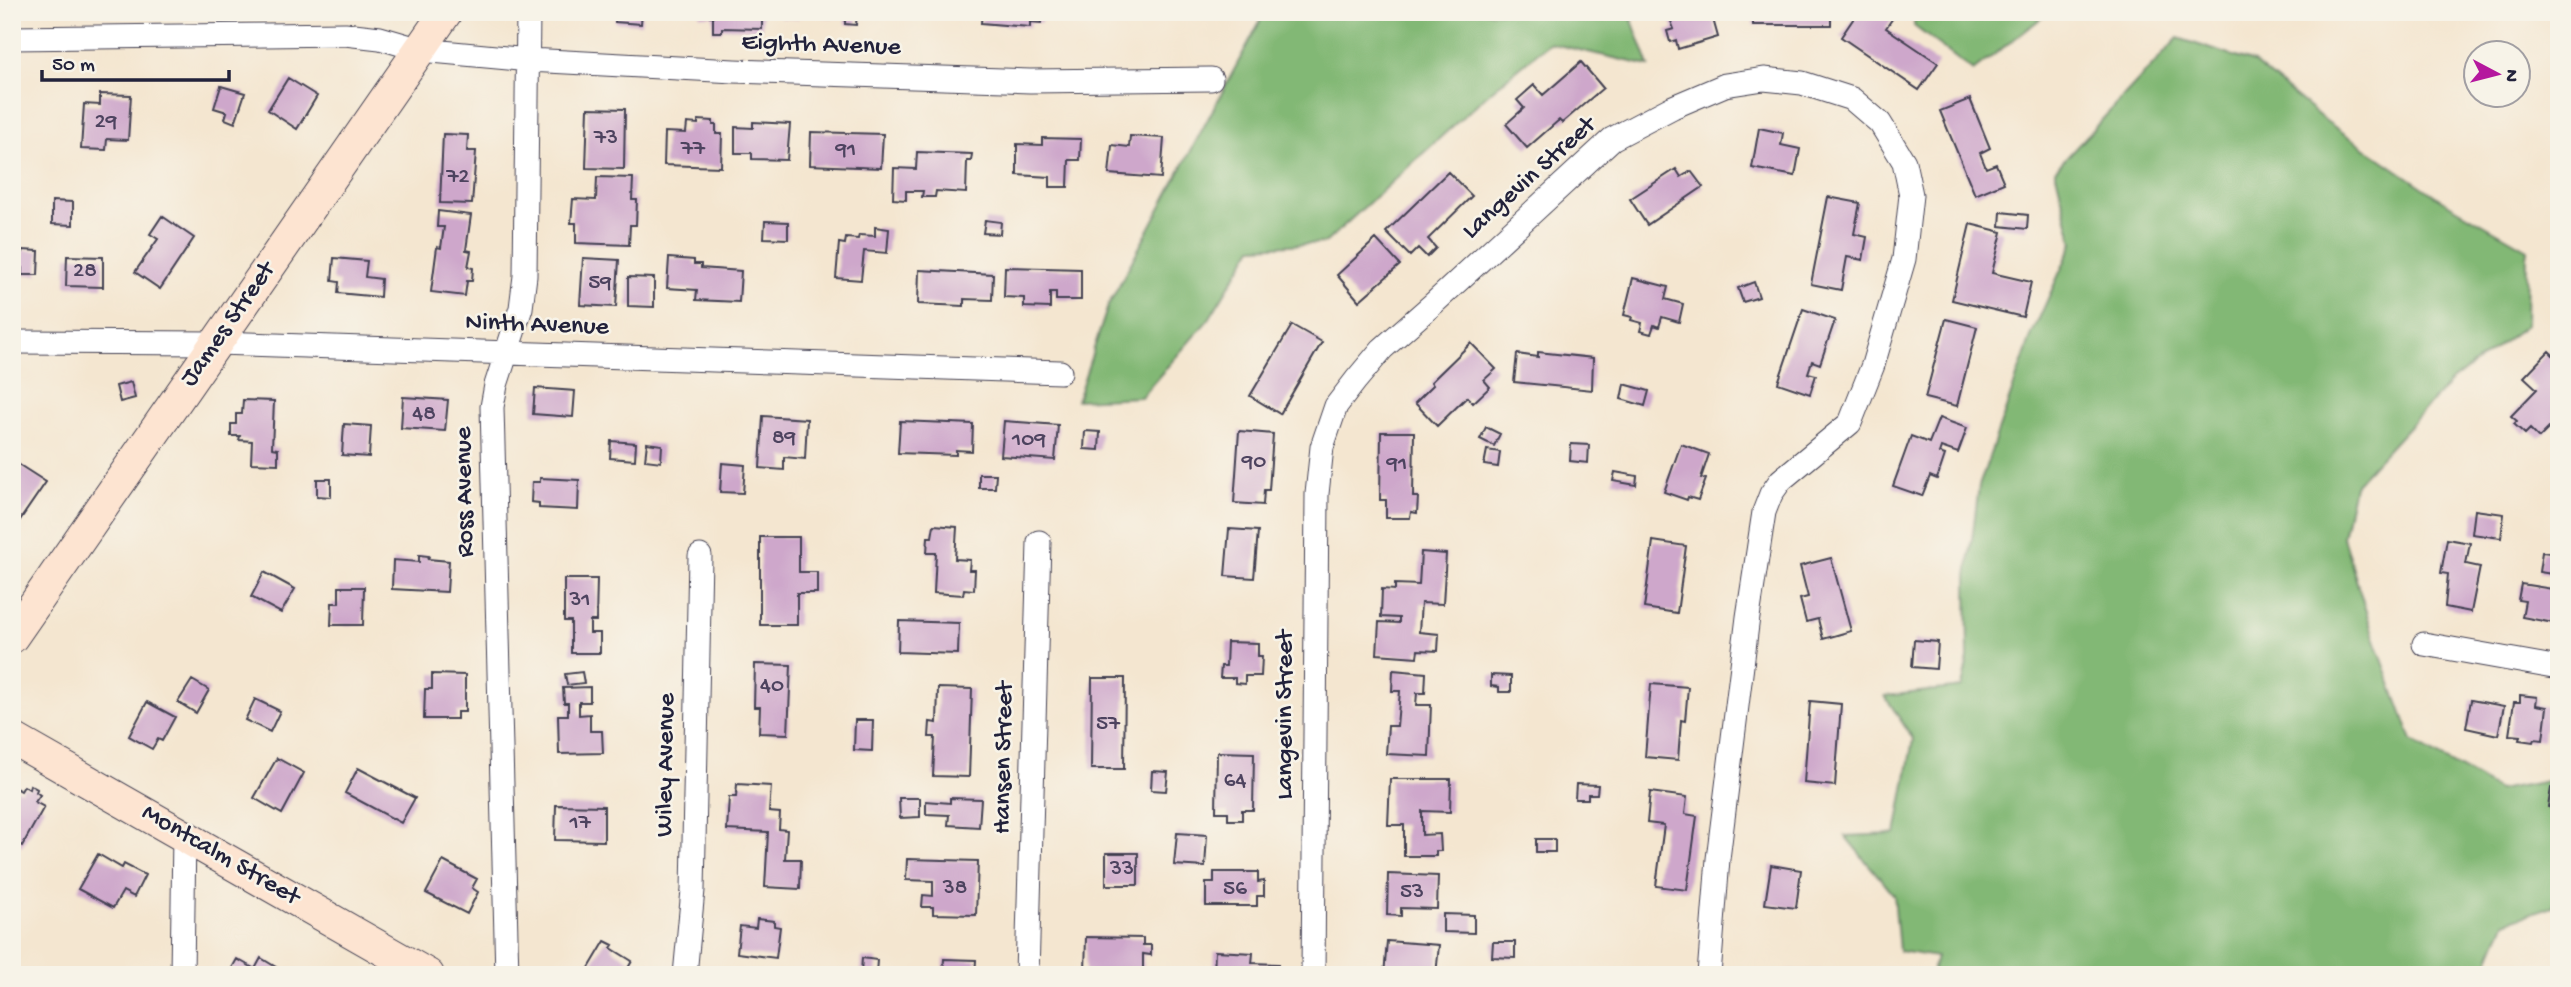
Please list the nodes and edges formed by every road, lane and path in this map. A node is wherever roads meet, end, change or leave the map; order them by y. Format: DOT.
graph roads {
  1 [pos="446,12"];
  2 [pos="528,12"];
  3 [pos="12,38"];
  4 [pos="421,50"];
  5 [pos="529,60"];
  6 [pos="1211,79"];
  7 [pos="12,342"];
  8 [pos="217,343"];
  9 [pos="507,353"];
  10 [pos="1060,372"];
  11 [pos="1040,542"];
  12 [pos="700,556"];
  13 [pos="12,638"];
  14 [pos="2424,644"];
  15 [pos="2559,668"];
  16 [pos="12,738"];
  17 [pos="184,834"];
  18 [pos="182,975"];
  19 [pos="428,975"];
  20 [pos="507,975"];
  21 [pos="685,975"];
  22 [pos="1027,975"];
  23 [pos="1313,975"];
  24 [pos="1709,975"];
  1 -- 4 [label="main road, James Street"];
  2 -- 5 [label="street, Ross Avenue"];
  3 -- 4 [label="street, Eighth Avenue"];
  4 -- 5 [label="street, Eighth Avenue"];
  4 -- 8 [label="main road, James Street"];
  5 -- 6 [label="street, Eighth Avenue"];
  5 -- 9 [label="street, Ross Avenue"];
  7 -- 8 [label="street, Ninth Avenue"];
  8 -- 9 [label="street, Ninth Avenue"];
  8 -- 13 [label="main road, James Street"];
  9 -- 10 [label="street, Ninth Avenue"];
  9 -- 20 [label="street, Ross Avenue"];
  11 -- 22 [label="street, Hansen Street"];
  12 -- 21 [label="street, Wiley Avenue"];
  14 -- 15 [label="street"];
  16 -- 17 [label="main road, Montcalm Street"];
  17 -- 18 [label="street"];
  17 -- 19 [label="main road, Montcalm Street"];
  23 -- 24 [label="street, Langevin Street"];
}
